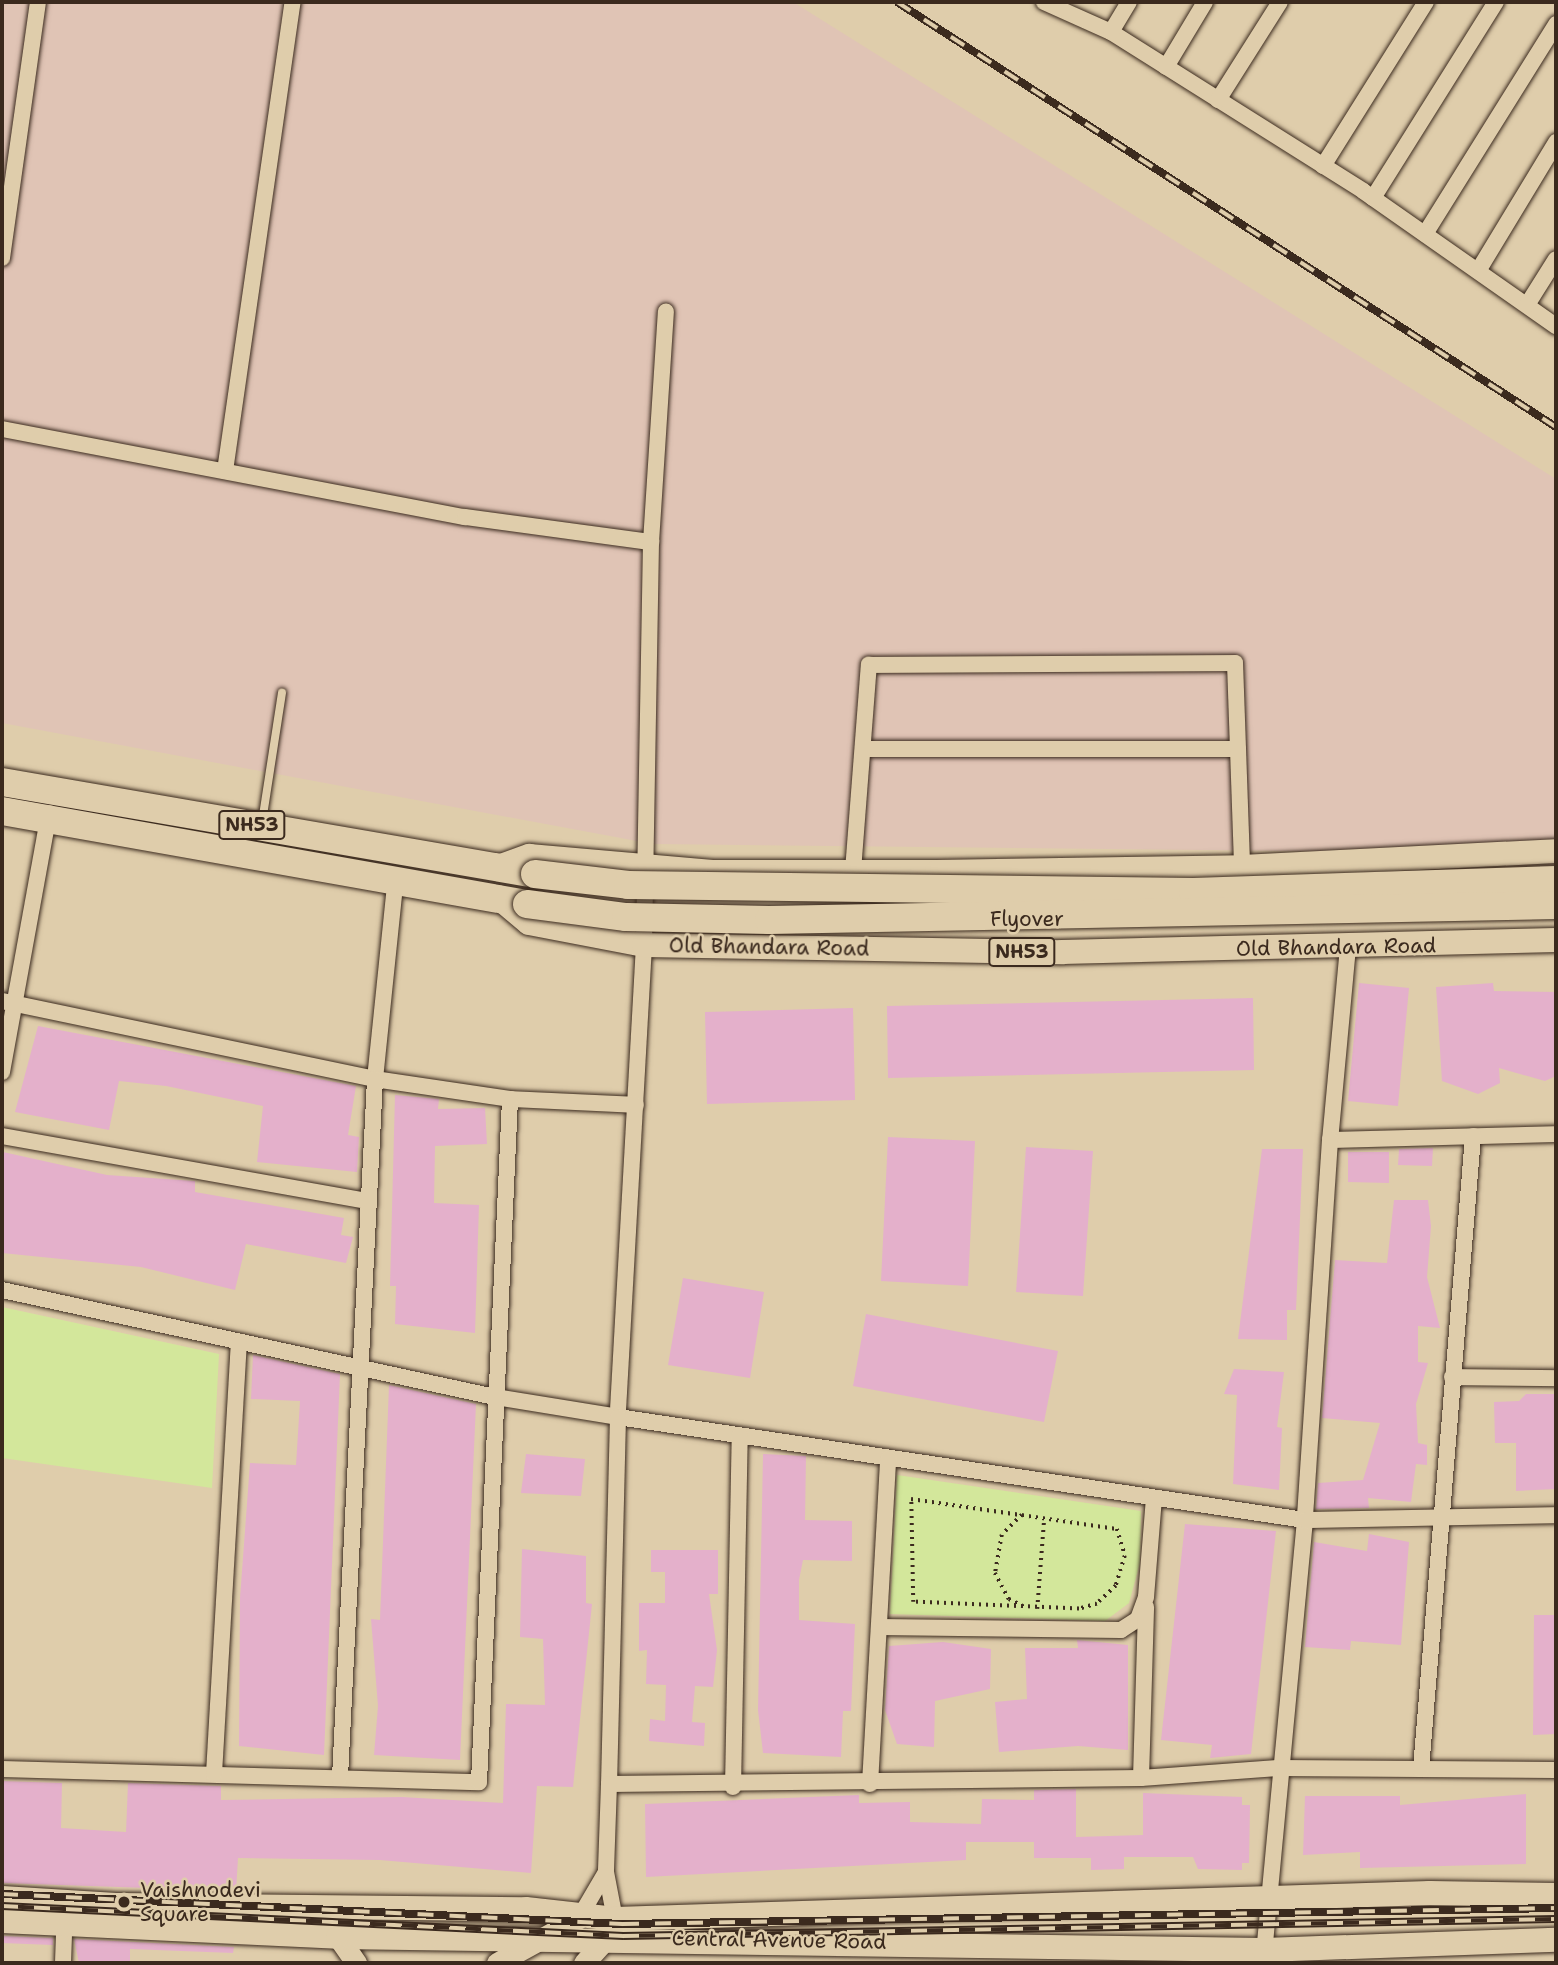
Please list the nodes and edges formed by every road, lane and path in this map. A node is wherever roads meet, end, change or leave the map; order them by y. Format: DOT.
graph roads {
  1 [pos="38,2"];
  2 [pos="293,2"];
  3 [pos="1129,2"];
  4 [pos="1205,2"];
  5 [pos="1280,2"];
  6 [pos="1426,2"];
  7 [pos="1496,2"];
  8 [pos="1050,3"];
  9 [pos="1556,24"];
  10 [pos="1111,32"];
  11 [pos="1166,67"];
  12 [pos="1218,100"];
  13 [pos="1556,142"];
  14 [pos="1323,166"];
  15 [pos="1373,198"];
  16 [pos="1425,234"];
  17 [pos="2,258"];
  18 [pos="1556,259"];
  19 [pos="1478,271"];
  20 [pos="1527,305"];
  21 [pos="666,311"];
  22 [pos="1556,326"];
  23 [pos="2,429"];
  24 [pos="225,471"];
  25 [pos="651,542"];
  26 [pos="282,693"];
  27 [pos="865,749"];
  28 [pos="1238,749"];
  29 [pos="2,782"];
  30 [pos="53,791"];
  31 [pos="2,811"];
  32 [pos="48,819"];
  33 [pos="261,826"];
  34 [pos="1556,851"];
  35 [pos="501,866"];
  36 [pos="1242,867"];
  37 [pos="641,869"];
  38 [pos="853,871"];
  39 [pos="1556,880"];
  40 [pos="396,885"];
  41 [pos="498,897"];
  42 [pos="1556,905"];
  43 [pos="1556,940"];
  44 [pos="644,945"];
  45 [pos="1349,947"];
  46 [pos="8,1002"];
  47 [pos="2,1072"];
  48 [pos="375,1079"];
  49 [pos="510,1099"];
  50 [pos="636,1105"];
  51 [pos="1556,1135"];
  52 [pos="2,1136"];
  53 [pos="1473,1136"];
  54 [pos="1330,1140"];
  55 [pos="368,1201"];
  56 [pos="2,1290"];
  57 [pos="239,1342"];
  58 [pos="363,1369"];
  59 [pos="1452,1377"];
  60 [pos="1556,1378"];
  61 [pos="495,1397"];
  62 [pos="618,1417"];
  63 [pos="740,1436"];
  64 [pos="888,1458"];
  65 [pos="1154,1498"];
  66 [pos="1022,1515"];
  67 [pos="1556,1515"];
  68 [pos="1044,1518"];
  69 [pos="1440,1518"];
  70 [pos="1305,1520"];
  71 [pos="1146,1597"];
  72 [pos="1028,1609"];
  73 [pos="1037,1609"];
  74 [pos="879,1627"];
  75 [pos="1278,1768"];
  76 [pos="2,1769"];
  77 [pos="1421,1769"];
  78 [pos="1556,1770"];
  79 [pos="214,1774"];
  80 [pos="340,1777"];
  81 [pos="1141,1778"];
  82 [pos="609,1784"];
  83 [pos="870,1784"];
  84 [pos="733,1787"];
  85 [pos="606,1872"];
  86 [pos="1556,1895"];
  87 [pos="2,1898"];
  88 [pos="1267,1898"];
  89 [pos="579,1918"];
  90 [pos="2,1922"];
  91 [pos="64,1925"];
  92 [pos="613,1928"];
  93 [pos="338,1937"];
  94 [pos="550,1937"];
  95 [pos="1556,1940"];
  96 [pos="1263,1956"];
  97 [pos="63,1963"];
  98 [pos="356,1963"];
  99 [pos="497,1963"];
  100 [pos="584,1963"];
  1 -- 17 [label="street"];
  2 -- 24 [label="street"];
  3 -- 10 [label="street"];
  4 -- 11 [label="street"];
  5 -- 12 [label="street"];
  6 -- 14 [label="street"];
  7 -- 15 [label="street"];
  8 -- 10 [label="street"];
  9 -- 16 [label="street"];
  10 -- 11 [label="street"];
  11 -- 12 [label="street"];
  12 -- 14 [label="street"];
  13 -- 19 [label="street"];
  14 -- 15 [label="street"];
  15 -- 16 [label="street"];
  16 -- 19 [label="street"];
  18 -- 20 [label="street"];
  19 -- 20 [label="street"];
  20 -- 22 [label="street"];
  21 -- 25 [label="street"];
  23 -- 24 [label="street"];
  24 -- 25 [label="street"];
  25 -- 37 [label="street"];
  26 -- 33 [label="lane"];
  27 -- 28 [label="street"];
  27 -- 28 [label="street"];
  27 -- 38 [label="street"];
  28 -- 36 [label="street"];
  29 -- 30 [label="highway, NH53"];
  30 -- 32 [label="street"];
  30 -- 33 [label="highway, NH53"];
  31 -- 32 [label="highway, NH53"];
  32 -- 40 [label="highway, NH53"];
  32 -- 46 [label="street"];
  33 -- 35 [label="highway, NH53"];
  34 -- 36 [label="main road, NH53"];
  35 -- 37 [label="main road, NH53"];
  35 -- 39 [label="highway, Flyover / NH53, bridge"];
  36 -- 38 [label="main road, NH53"];
  37 -- 38 [label="main road, NH53"];
  37 -- 44 [label="street"];
  40 -- 41 [label="highway, NH53"];
  40 -- 48 [label="street"];
  41 -- 42 [label="highway, Flyover, bridge"];
  41 -- 44 [label="main road, Old Bhandara Road / NH53"];
  43 -- 45 [label="main road, Old Bhandara Road / NH53"];
  44 -- 45 [label="main road, Old Bhandara Road / NH53"];
  44 -- 50 [label="street"];
  45 -- 54 [label="street"];
  46 -- 47 [label="street"];
  46 -- 48 [label="street"];
  48 -- 49 [label="street"];
  48 -- 55 [label="street"];
  49 -- 50 [label="street"];
  49 -- 61 [label="street"];
  50 -- 62 [label="street"];
  51 -- 53 [label="street"];
  52 -- 55 [label="street"];
  53 -- 54 [label="street"];
  53 -- 59 [label="street"];
  54 -- 70 [label="street"];
  55 -- 58 [label="street"];
  56 -- 57 [label="street"];
  57 -- 58 [label="street"];
  57 -- 79 [label="street"];
  58 -- 61 [label="street"];
  58 -- 80 [label="street"];
  59 -- 60 [label="street"];
  59 -- 69 [label="street"];
  61 -- 62 [label="street"];
  61 -- 80 [label="street"];
  62 -- 63 [label="street"];
  62 -- 82 [label="street"];
  63 -- 64 [label="street"];
  63 -- 84 [label="street"];
  64 -- 65 [label="street"];
  64 -- 74 [label="street"];
  65 -- 70 [label="street"];
  65 -- 71 [label="street"];
  66 -- 68 [label="path"];
  66 -- 72 [label="path"];
  66 -- 72 [label="path"];
  67 -- 69 [label="street"];
  68 -- 73 [label="path"];
  68 -- 73 [label="path"];
  69 -- 70 [label="street"];
  69 -- 77 [label="street"];
  70 -- 75 [label="street"];
  71 -- 74 [label="street"];
  71 -- 81 [label="street"];
  72 -- 73 [label="path"];
  74 -- 83 [label="street"];
  75 -- 77 [label="street"];
  75 -- 81 [label="street"];
  75 -- 88 [label="street"];
  76 -- 79 [label="street"];
  77 -- 78 [label="street"];
  79 -- 80 [label="street"];
  81 -- 83 [label="street"];
  82 -- 84 [label="street"];
  82 -- 85 [label="street"];
  83 -- 84 [label="street"];
  85 -- 89 [label="street"];
  85 -- 92 [label="street"];
  86 -- 88 [label="main road"];
  87 -- 89 [label="main road"];
  88 -- 92 [label="main road"];
  88 -- 96 [label="street"];
  89 -- 92 [label="main road"];
  89 -- 94 [label="main road"];
  90 -- 91 [label="main road, Central Avenue Road"];
  91 -- 93 [label="main road, Central Avenue Road"];
  91 -- 97 [label="street"];
  92 -- 94 [label="main road, Central Avenue Road"];
  92 -- 96 [label="main road, Central Avenue Road"];
  92 -- 100 [label="main road"];
  93 -- 94 [label="main road, Central Avenue Road"];
  93 -- 98 [label="main road"];
  94 -- 99 [label="main road"];
  95 -- 96 [label="main road, Central Avenue Road"];
}
